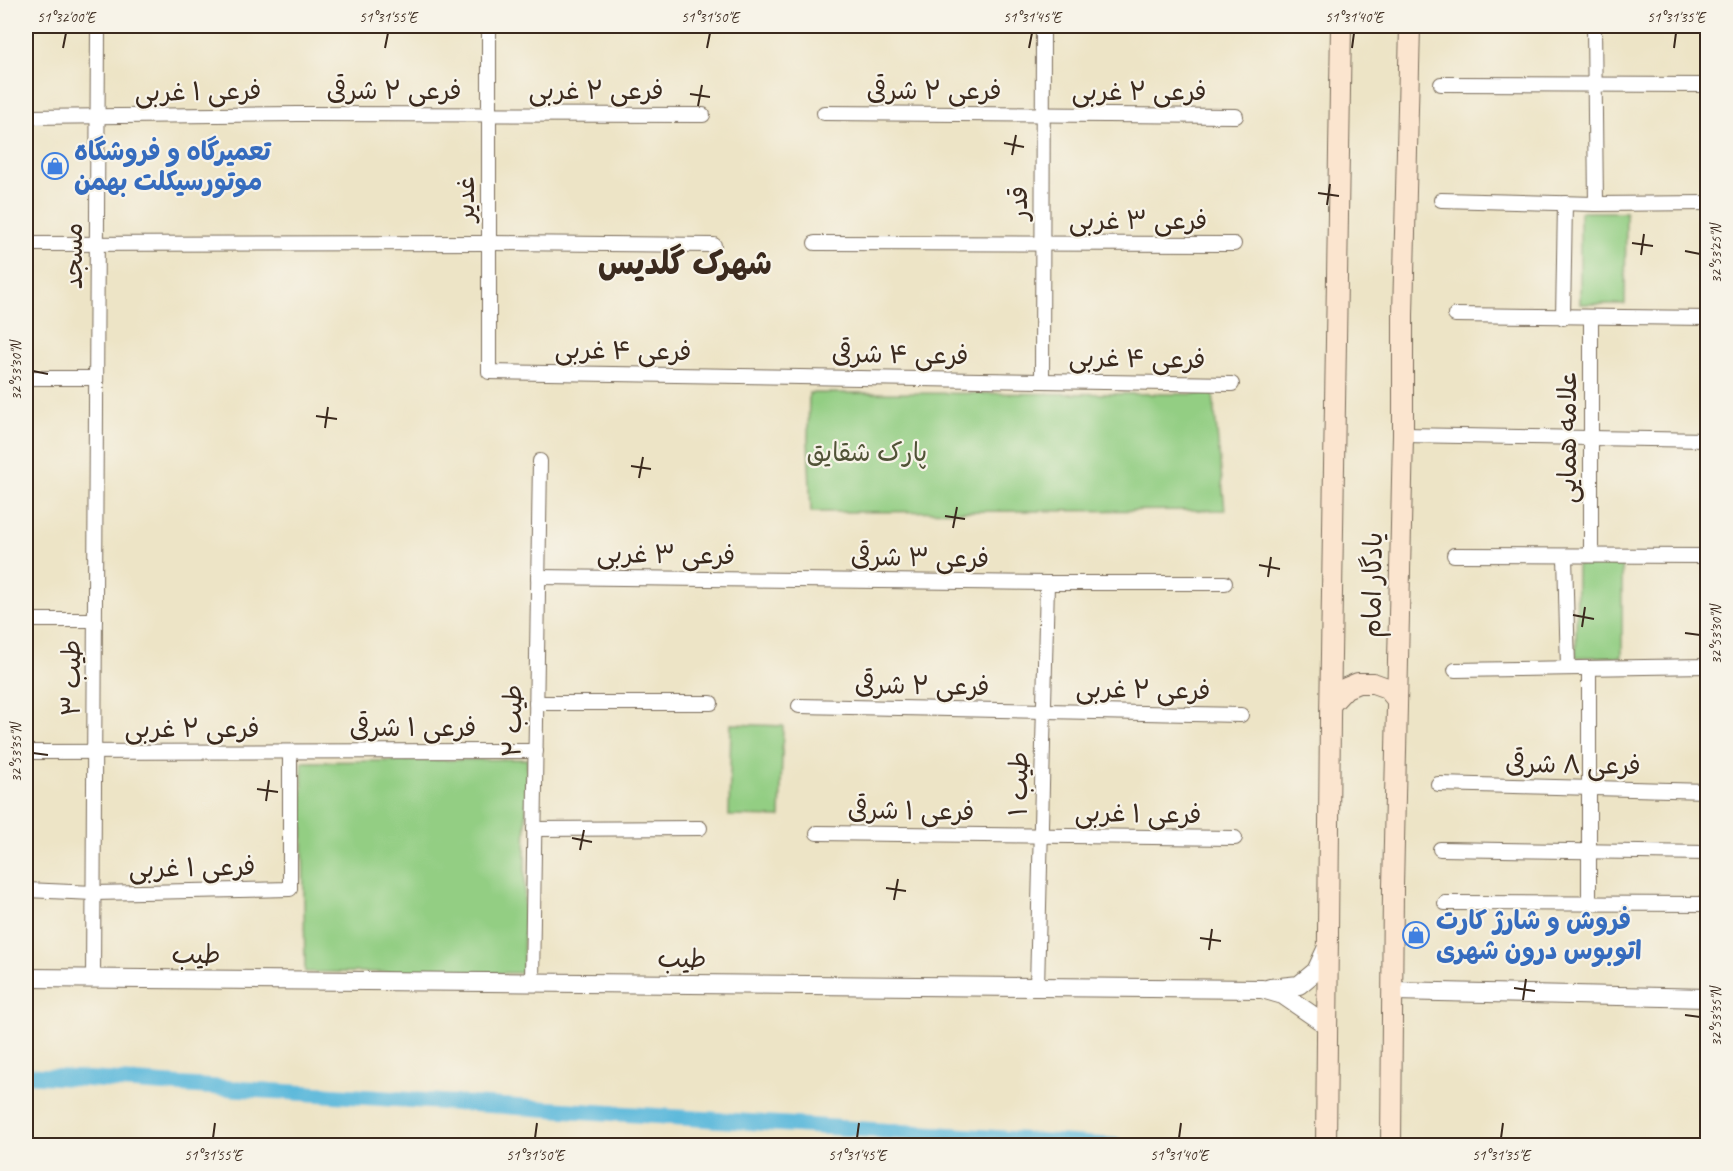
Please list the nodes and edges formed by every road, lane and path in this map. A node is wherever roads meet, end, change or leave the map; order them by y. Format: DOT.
graph roads {
  1 [pos="98,26"];
  2 [pos="489,26"];
  3 [pos="1043,26"];
  4 [pos="1341,26"];
  5 [pos="1410,26"];
  6 [pos="1594,26"];
  7 [pos="1595,83"];
  8 [pos="1440,84"];
  9 [pos="1707,85"];
  10 [pos="824,113"];
  11 [pos="299,114"];
  12 [pos="489,114"];
  13 [pos="703,115"];
  14 [pos="1043,115"];
  15 [pos="97,116"];
  16 [pos="1236,116"];
  17 [pos="26,117"];
  18 [pos="1441,200"];
  19 [pos="1565,203"];
  20 [pos="1707,203"];
  21 [pos="1596,204"];
  22 [pos="489,243"];
  23 [pos="815,243"];
  24 [pos="26,244"];
  25 [pos="97,244"];
  26 [pos="1042,244"];
  27 [pos="1234,244"];
  28 [pos="714,245"];
  29 [pos="1455,315"];
  30 [pos="1563,318"];
  31 [pos="1591,318"];
  32 [pos="1707,318"];
  33 [pos="489,372"];
  34 [pos="757,376"];
  35 [pos="26,378"];
  36 [pos="96,378"];
  37 [pos="1042,381"];
  38 [pos="1232,384"];
  39 [pos="1403,435"];
  40 [pos="1590,439"];
  41 [pos="1707,440"];
  42 [pos="540,461"];
  43 [pos="1454,555"];
  44 [pos="1591,555"];
  45 [pos="1565,556"];
  46 [pos="1707,556"];
  47 [pos="538,577"];
  48 [pos="793,580"];
  49 [pos="1047,583"];
  50 [pos="1225,583"];
  51 [pos="26,620"];
  52 [pos="95,620"];
  53 [pos="1707,666"];
  54 [pos="1568,668"];
  55 [pos="1589,668"];
  56 [pos="1455,670"];
  57 [pos="1397,700"];
  58 [pos="536,703"];
  59 [pos="711,703"];
  60 [pos="1331,704"];
  61 [pos="799,706"];
  62 [pos="1044,711"];
  63 [pos="1241,715"];
  64 [pos="536,751"];
  65 [pos="26,752"];
  66 [pos="94,752"];
  67 [pos="290,752"];
  68 [pos="1438,784"];
  69 [pos="1589,789"];
  70 [pos="1707,791"];
  71 [pos="700,828"];
  72 [pos="534,829"];
  73 [pos="817,833"];
  74 [pos="1041,836"];
  75 [pos="1234,838"];
  76 [pos="1440,849"];
  77 [pos="1588,851"];
  78 [pos="1707,853"];
  79 [pos="26,890"];
  80 [pos="94,893"];
  81 [pos="1445,903"];
  82 [pos="1589,904"];
  83 [pos="1707,904"];
  84 [pos="1328,945"];
  85 [pos="26,978"];
  86 [pos="93,979"];
  87 [pos="532,982"];
  88 [pos="1037,987"];
  89 [pos="1262,989"];
  90 [pos="1393,991"];
  91 [pos="1707,998"];
  92 [pos="1328,1026"];
  93 [pos="1326,1146"];
  94 [pos="1391,1146"];
  1 -- 15 [label="street, مسجد"];
  2 -- 12 [label="street, غدیر"];
  3 -- 14 [label="street, قدر"];
  4 -- 60 [label="main road, یادگار امام"];
  5 -- 39 [label="main road, یادگار امام"];
  6 -- 7 [label="street"];
  7 -- 8 [label="street"];
  7 -- 9 [label="street"];
  7 -- 21 [label="street"];
  10 -- 14 [label="street, فرعی ۲ شرقی"];
  11 -- 12 [label="street, فرعی ۲ شرقی"];
  11 -- 15 [label="street, فرعی ۱ غربی"];
  12 -- 13 [label="street, فرعی ۲ غربی"];
  12 -- 22 [label="street, غدیر"];
  14 -- 16 [label="street, فرعی ۲ غربی"];
  14 -- 26 [label="street, قدر"];
  15 -- 17 [label="street"];
  15 -- 25 [label="street, مسجد"];
  18 -- 19 [label="street"];
  19 -- 21 [label="street"];
  19 -- 30 [label="street"];
  20 -- 21 [label="street"];
  22 -- 25 [label="street"];
  22 -- 28 [label="street"];
  22 -- 33 [label="street, غدیر"];
  23 -- 26 [label="street"];
  24 -- 25 [label="street"];
  25 -- 36 [label="street, مسجد"];
  26 -- 27 [label="street, فرعی ۳ غربی"];
  26 -- 37 [label="street, قدر"];
  29 -- 30 [label="street"];
  30 -- 31 [label="street"];
  31 -- 32 [label="street"];
  31 -- 40 [label="street, علامه همایی"];
  33 -- 34 [label="street, فرعی ۴ غربی"];
  34 -- 37 [label="street, فرعی ۴ شرقی"];
  35 -- 36 [label="street"];
  36 -- 52 [label="street, طیب ۳"];
  37 -- 38 [label="street, فرعی ۴ غربی"];
  39 -- 40 [label="street"];
  39 -- 57 [label="main road, یادگار امام"];
  40 -- 41 [label="street"];
  40 -- 44 [label="street, علامه همایی"];
  42 -- 47 [label="street, طیب ۲"];
  43 -- 45 [label="street"];
  44 -- 45 [label="street"];
  44 -- 46 [label="street"];
  45 -- 54 [label="street"];
  47 -- 48 [label="street, فرعی ۳ غربی"];
  47 -- 58 [label="street, طیب ۲"];
  48 -- 49 [label="street, فرعی ۳ شرقی"];
  49 -- 50 [label="street"];
  49 -- 62 [label="street, طیب ۱"];
  51 -- 52 [label="street"];
  52 -- 66 [label="street, طیب ۳"];
  53 -- 55 [label="street"];
  54 -- 55 [label="street"];
  54 -- 56 [label="street"];
  55 -- 69 [label="street"];
  57 -- 60 [label="main road"];
  57 -- 90 [label="main road, یادگار امام"];
  58 -- 59 [label="street"];
  58 -- 64 [label="street, طیب ۲"];
  60 -- 84 [label="main road, یادگار امام"];
  61 -- 62 [label="street, فرعی ۲ شرقی"];
  62 -- 63 [label="street, فرعی ۲ غربی"];
  62 -- 74 [label="street, طیب ۱"];
  64 -- 67 [label="street, فرعی ۱ شرقی"];
  64 -- 72 [label="street, طیب ۲"];
  65 -- 66 [label="street"];
  66 -- 67 [label="street, فرعی ۲ غربی"];
  66 -- 80 [label="street, طیب ۳"];
  67 -- 80 [label="street, فرعی ۱ غربی"];
  68 -- 69 [label="street, فرعی ۸ شرقی"];
  69 -- 70 [label="street, فرعی ۸ شرقی"];
  69 -- 77 [label="street"];
  71 -- 72 [label="street"];
  72 -- 87 [label="street, طیب ۲"];
  73 -- 74 [label="street, فرعی ۱ شرقی"];
  74 -- 75 [label="street, فرعی ۱ غربی"];
  74 -- 88 [label="street, طیب ۱"];
  76 -- 77 [label="street"];
  77 -- 78 [label="street"];
  77 -- 82 [label="street"];
  79 -- 80 [label="street"];
  80 -- 86 [label="street, طیب ۳"];
  81 -- 82 [label="street"];
  82 -- 83 [label="street"];
  84 -- 89 [label="street"];
  84 -- 92 [label="main road, یادگار امام"];
  85 -- 86 [label="street, طیب"];
  86 -- 87 [label="street, طیب"];
  87 -- 88 [label="street, طیب"];
  88 -- 89 [label="street, طیب"];
  89 -- 92 [label="street, طیب"];
  90 -- 91 [label="street"];
  90 -- 94 [label="main road, یادگار امام"];
  92 -- 93 [label="main road, یادگار امام"];
}
